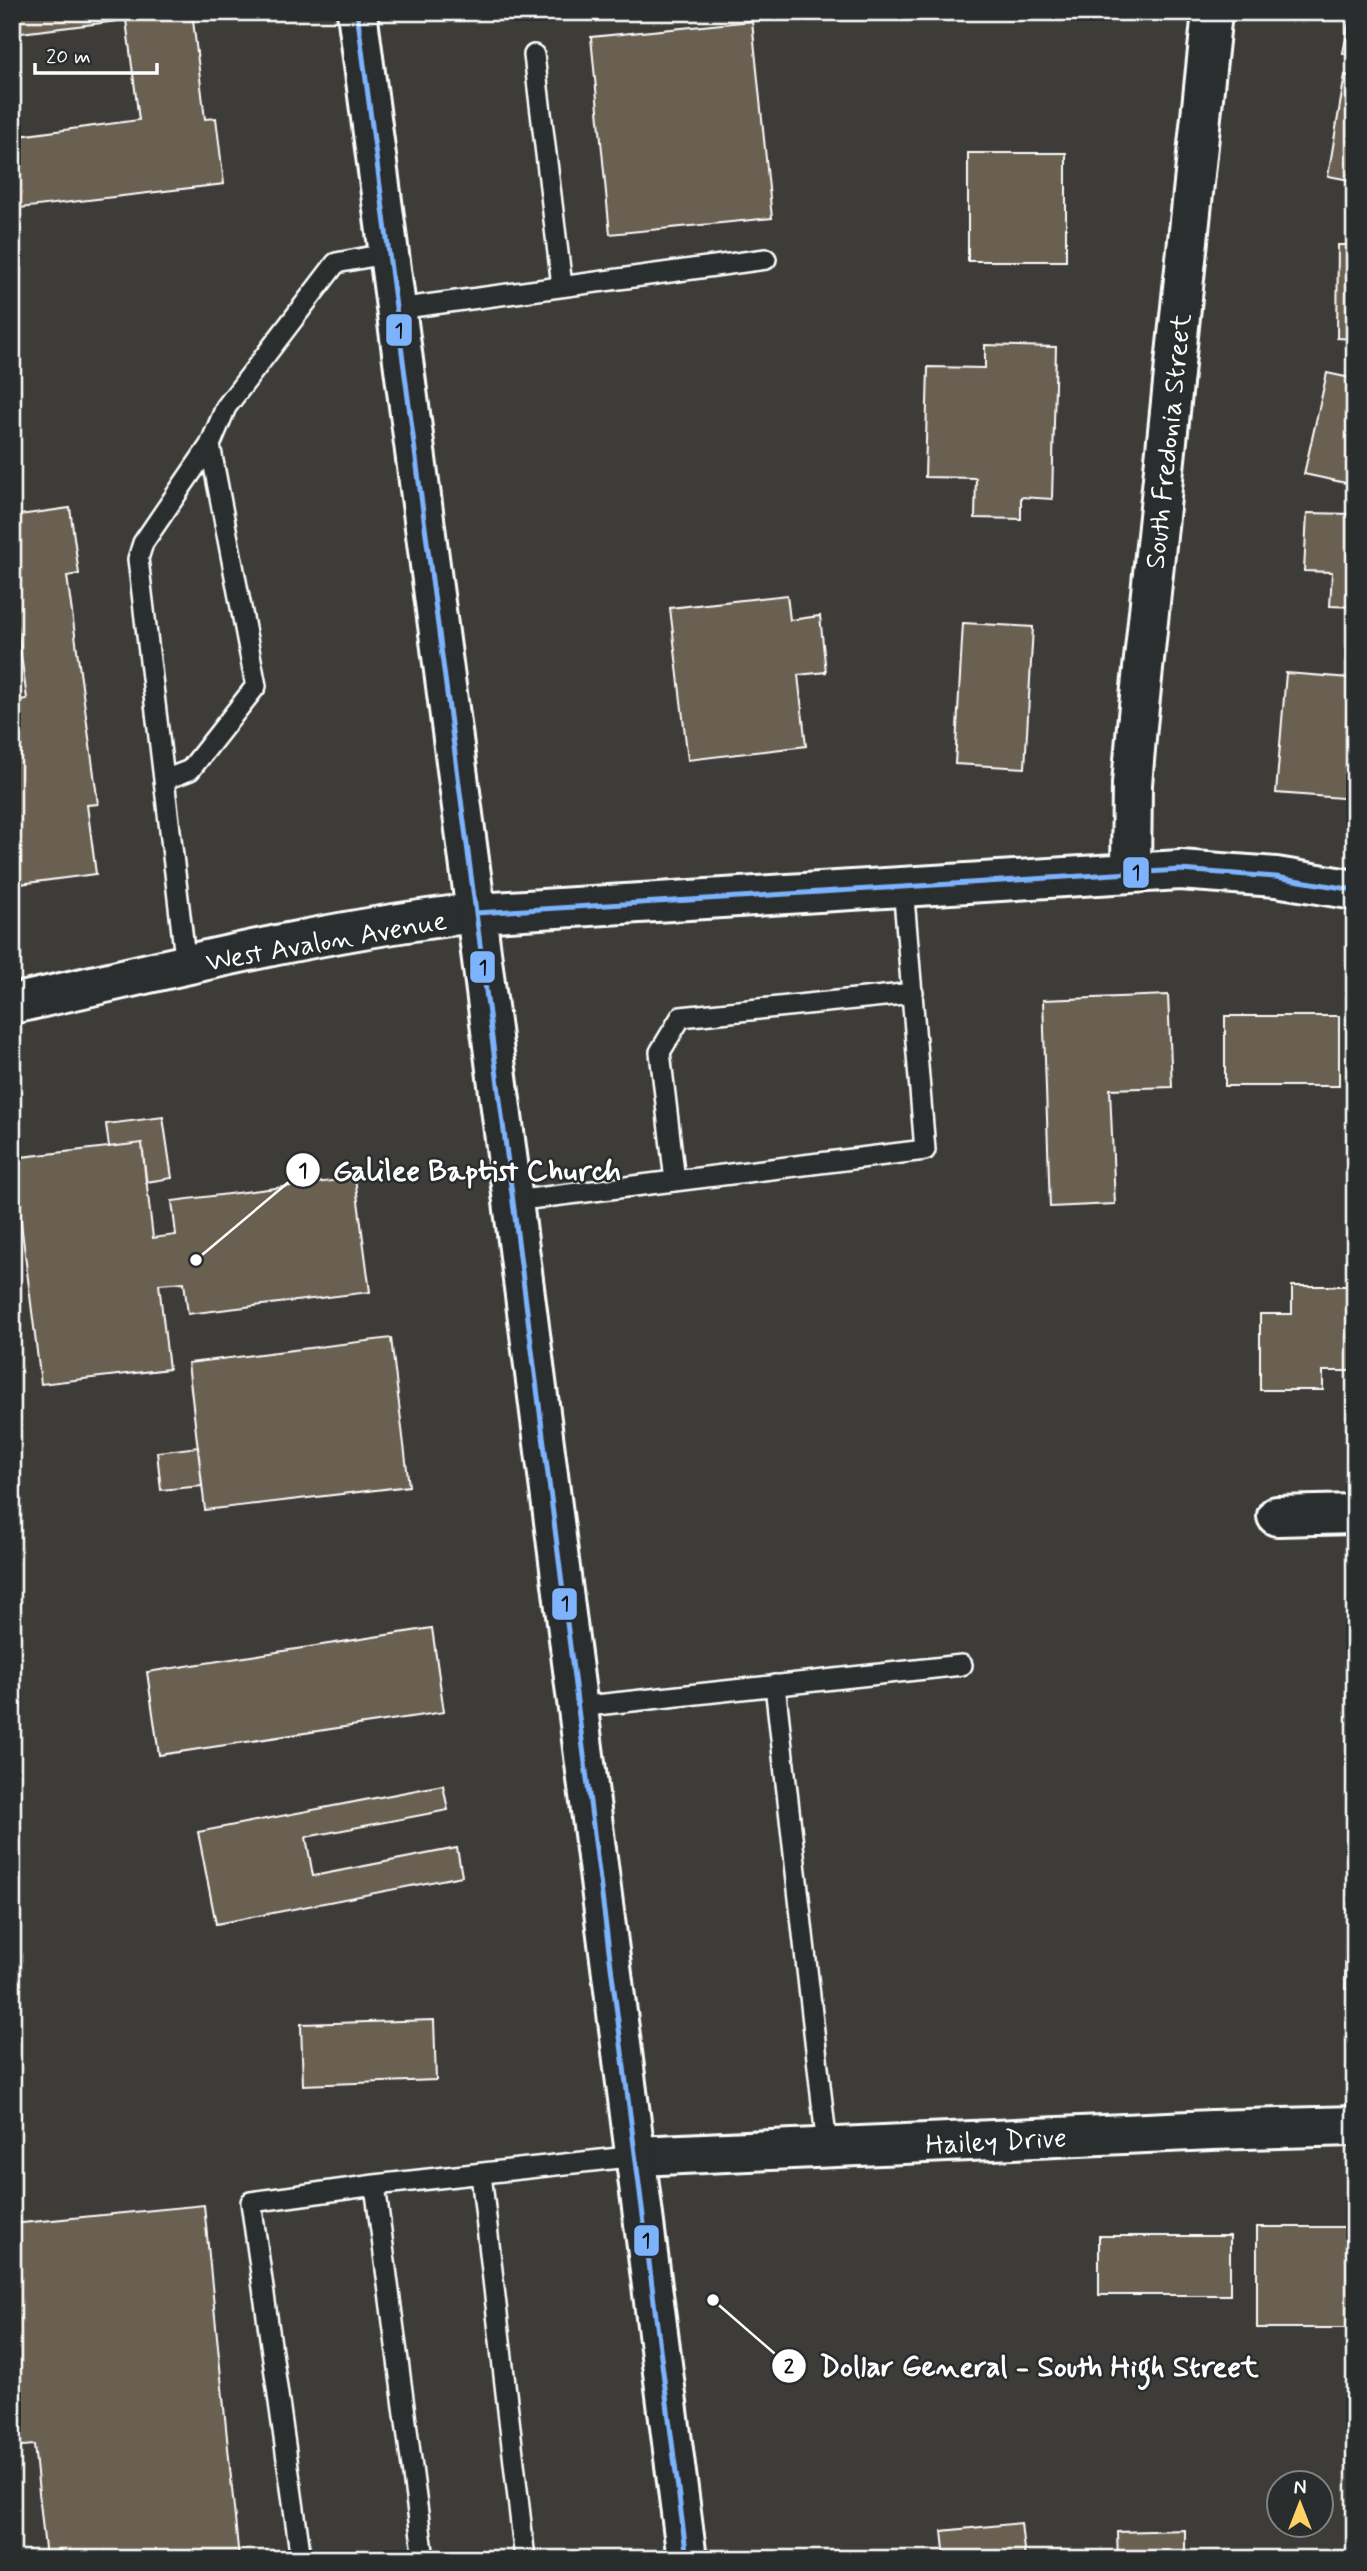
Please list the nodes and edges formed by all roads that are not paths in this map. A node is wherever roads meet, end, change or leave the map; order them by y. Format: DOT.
graph roads {
  1 [pos="357,12"];
  2 [pos="1212,12"];
  3 [pos="534,55"];
  4 [pos="390,253"];
  5 [pos="766,259"];
  6 [pos="562,286"];
  7 [pos="397,309"];
  8 [pos="210,445"];
  9 [pos="164,780"];
  10 [pos="1131,871"];
  11 [pos="904,886"];
  12 [pos="1355,890"];
  13 [pos="476,914"];
  14 [pos="186,965"];
  15 [pos="913,993"];
  16 [pos="12,1004"];
  17 [pos="675,1181"];
  18 [pos="513,1201"];
  19 [pos="1355,1514"];
  20 [pos="1278,1516"];
  21 [pos="962,1665"];
  22 [pos="775,1685"];
  23 [pos="578,1707"];
  24 [pos="1355,2126"];
  25 [pos="827,2147"];
  26 [pos="637,2156"];
  27 [pos="481,2174"];
  28 [pos="375,2185"];
  29 [pos="301,2559"];
  30 [pos="424,2559"];
  31 [pos="525,2559"];
  32 [pos="687,2559"];
  1 -- 4 [label="street"];
  2 -- 10 [label="street, South Fredonia Street"];
  3 -- 6 [label="lane"];
  4 -- 7 [label="street"];
  4 -- 8 [label="lane"];
  5 -- 6 [label="lane"];
  6 -- 7 [label="lane"];
  7 -- 13 [label="street"];
  8 -- 9 [label="lane"];
  8 -- 9 [label="lane"];
  9 -- 14 [label="lane"];
  10 -- 11 [label="street, West Avalon Avenue"];
  10 -- 12 [label="street, West Avalon Avenue"];
  11 -- 13 [label="street, West Avalon Avenue"];
  11 -- 15 [label="lane"];
  13 -- 14 [label="street, West Avalon Avenue"];
  13 -- 18 [label="street"];
  14 -- 16 [label="street, West Avalon Avenue"];
  15 -- 17 [label="lane"];
  15 -- 17 [label="lane"];
  17 -- 18 [label="lane"];
  18 -- 23 [label="street"];
  19 -- 20 [label="street"];
  21 -- 22 [label="lane"];
  22 -- 23 [label="lane"];
  22 -- 25 [label="lane"];
  23 -- 26 [label="street"];
  24 -- 25 [label="street, Hailey Drive"];
  25 -- 26 [label="street, Hailey Drive"];
  26 -- 27 [label="lane"];
  26 -- 32 [label="street"];
  27 -- 28 [label="lane"];
  27 -- 31 [label="lane"];
  28 -- 29 [label="lane"];
  28 -- 30 [label="lane"];
}
